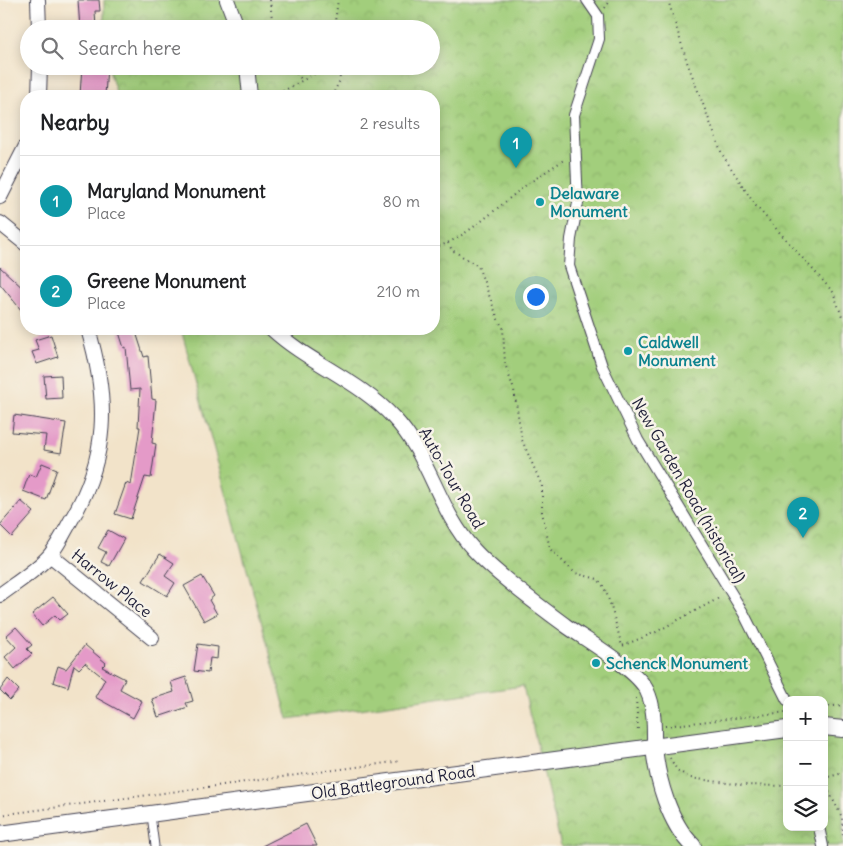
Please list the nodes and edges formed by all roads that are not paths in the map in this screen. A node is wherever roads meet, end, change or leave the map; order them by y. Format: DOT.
graph roads {
  1 [pos="38,0"];
  2 [pos="228,0"];
  3 [pos="587,0"];
  4 [pos="39,20"];
  5 [pos="235,20"];
  6 [pos="40,75"];
  7 [pos="248,75"];
  8 [pos="39,90"];
  9 [pos="249,90"];
  10 [pos="20,158"];
  11 [pos="0,198"];
  12 [pos="0,223"];
  13 [pos="20,239"];
  14 [pos="89,335"];
  15 [pos="281,335"];
  16 [pos="50,555"];
  17 [pos="0,595"];
  18 [pos="152,638"];
  19 [pos="785,696"];
  20 [pos="828,727"];
  21 [pos="843,729"];
  22 [pos="783,730"];
  23 [pos="661,750"];
  24 [pos="151,814"];
  25 [pos="820,831"];
  26 [pos="0,834"];
  27 [pos="155,846"];
  28 [pos="693,846"];
  29 [pos="823,846"];
  1 -- 4 [label="street"];
  2 -- 5 [label="street"];
  3 -- 19 [label="street, New Garden Road (historical)"];
  6 -- 8 [label="street"];
  7 -- 9 [label="street"];
  10 -- 11 [label="street"];
  12 -- 13 [label="street"];
  14 -- 16 [label="street"];
  15 -- 23 [label="street, Auto-Tour Road"];
  16 -- 17 [label="street"];
  16 -- 18 [label="street, Harrow Place"];
  20 -- 21 [label="street"];
  22 -- 23 [label="street, Old Battleground Road"];
  23 -- 24 [label="street, Old Battleground Road"];
  23 -- 28 [label="street"];
  24 -- 26 [label="street, Old Battleground Road"];
  24 -- 27 [label="lane"];
  25 -- 29 [label="street"];
}
